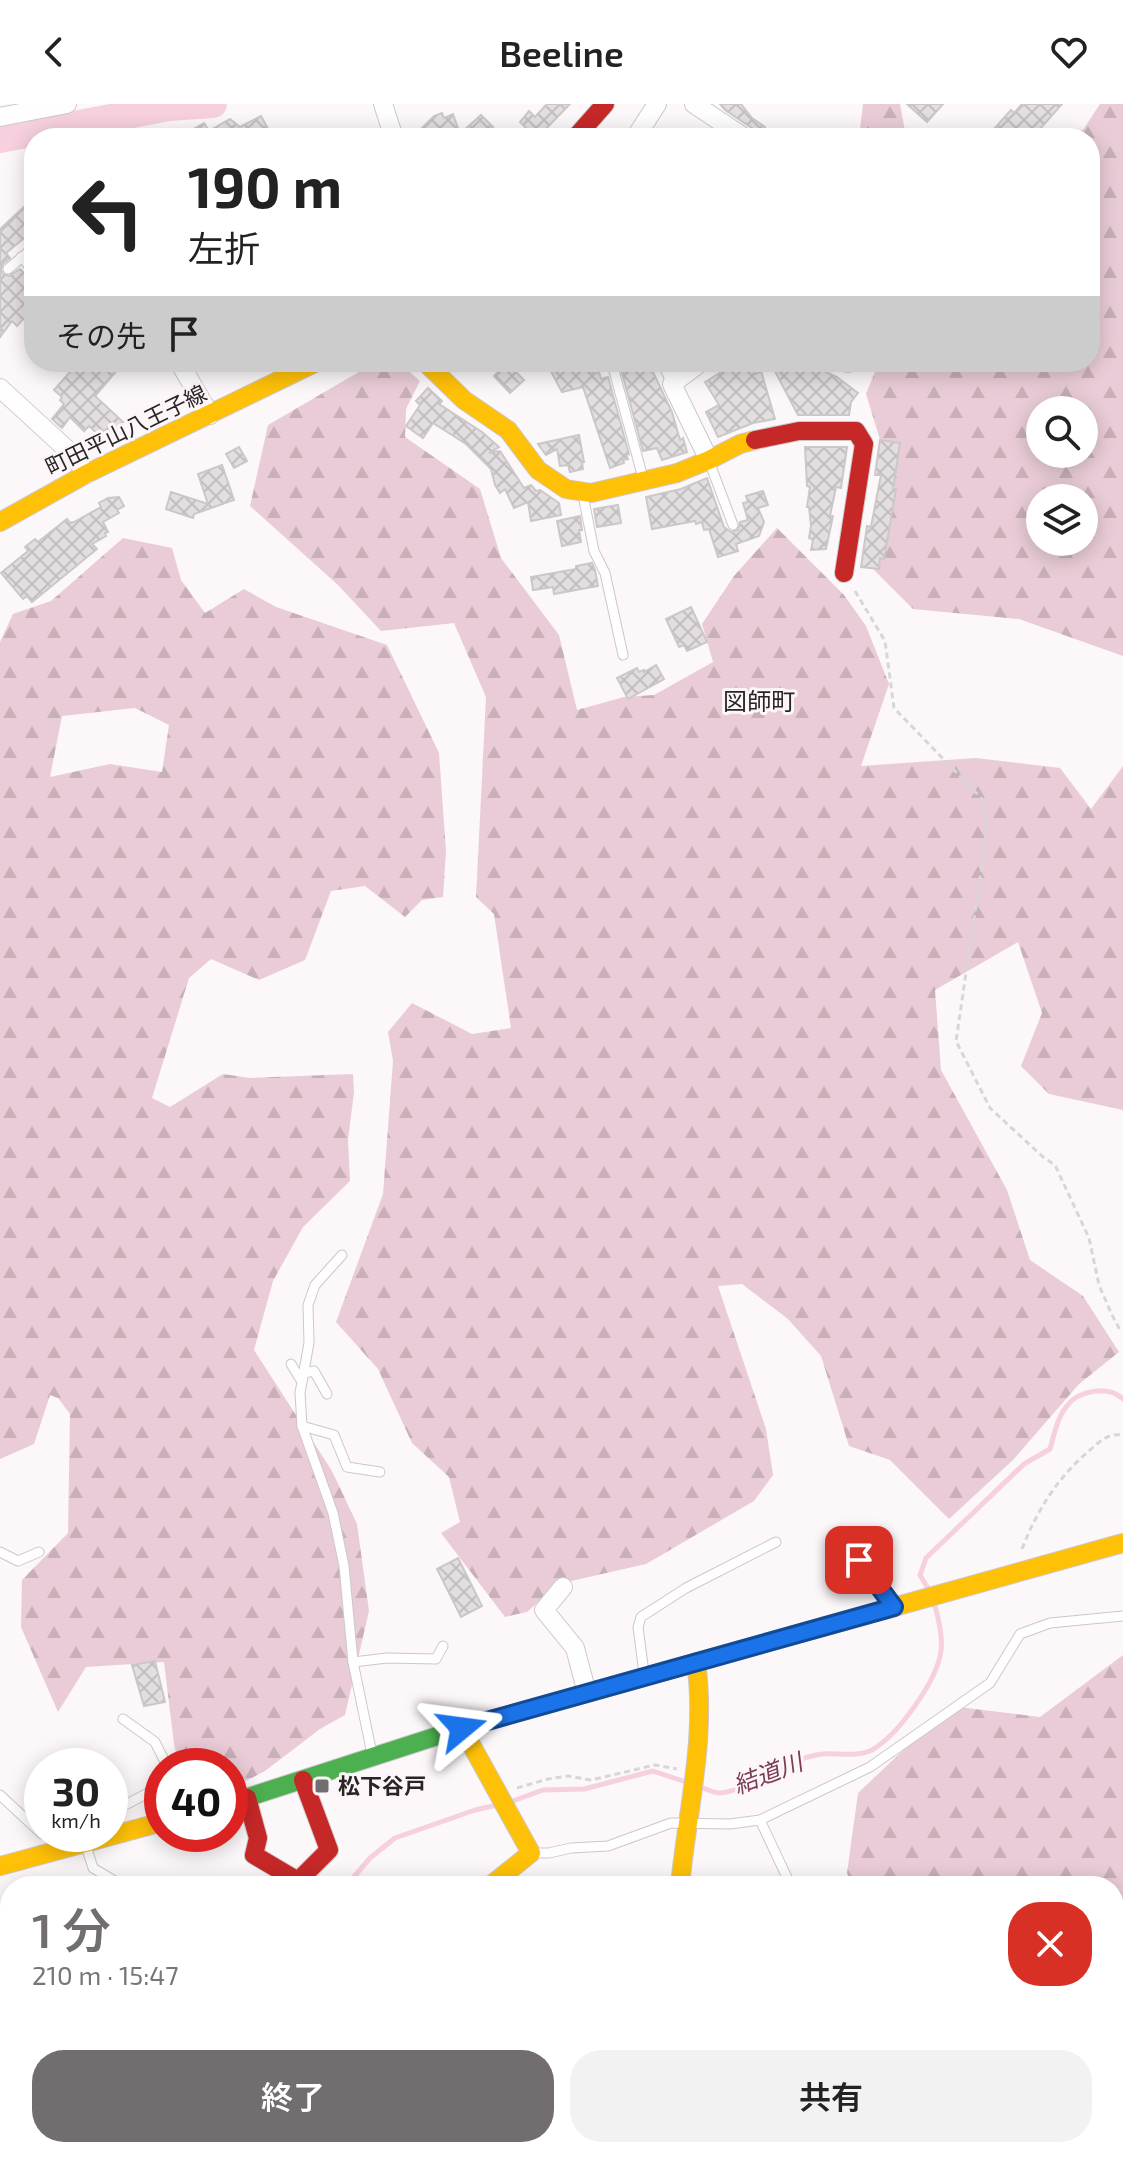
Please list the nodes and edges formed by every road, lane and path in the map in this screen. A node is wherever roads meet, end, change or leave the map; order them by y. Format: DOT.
graph roads {
  1 [pos="67,104"];
  2 [pos="383,104"];
  3 [pos="605,104"];
  4 [pos="657,104"];
  5 [pos="694,104"];
  6 [pos="0,117"];
  7 [pos="391,128"];
  8 [pos="584,128"];
  9 [pos="641,128"];
  10 [pos="717,128"];
  11 [pos="24,255"];
  12 [pos="21,257"];
  13 [pos="24,260"];
  14 [pos="8,269"];
  15 [pos="185,372"];
  16 [pos="280,372"];
  17 [pos="435,372"];
  18 [pos="614,372"];
  19 [pos="667,372"];
  20 [pos="688,372"];
  21 [pos="672,384"];
  22 [pos="0,388"];
  23 [pos="210,415"];
  24 [pos="709,460"];
  25 [pos="86,474"];
  26 [pos="644,481"];
  27 [pos="582,492"];
  28 [pos="0,522"];
  29 [pos="733,525"];
  30 [pos="844,573"];
  31 [pos="623,655"];
  32 [pos="342,1255"];
  33 [pos="1123,1330"];
  34 [pos="291,1364"];
  35 [pos="303,1378"];
  36 [pos="327,1394"];
  37 [pos="302,1426"];
  38 [pos="1123,1435"];
  39 [pos="380,1472"];
  40 [pos="841,1536"];
  41 [pos="776,1542"];
  42 [pos="1123,1543"];
  43 [pos="0,1552"];
  44 [pos="39,1552"];
  45 [pos="1020,1572"];
  46 [pos="563,1587"];
  47 [pos="894,1607"];
  48 [pos="1123,1616"];
  49 [pos="443,1646"];
  50 [pos="353,1662"];
  51 [pos="696,1662"];
  52 [pos="645,1676"];
  53 [pos="587,1693"];
  54 [pos="123,1719"];
  55 [pos="462,1728"];
  56 [pos="158,1748"];
  57 [pos="372,1757"];
  58 [pos="694,1775"];
  59 [pos="303,1780"];
  60 [pos="0,1795"];
  61 [pos="248,1797"];
  62 [pos="502,1800"];
  63 [pos="24,1817"];
  64 [pos="248,1818"];
  65 [pos="760,1820"];
  66 [pos="687,1823"];
  67 [pos="52,1852"];
  68 [pos="90,1852"];
  69 [pos="531,1853"];
  70 [pos="0,1866"];
  71 [pos="106,1876"];
  72 [pos="290,1876"];
  73 [pos="303,1876"];
  74 [pos="502,1876"];
  75 [pos="681,1876"];
  76 [pos="786,1876"];
  1 -- 6 [label="street"];
  2 -- 7 [label="street"];
  3 -- 8 [label="street"];
  4 -- 9 [label="street"];
  5 -- 10 [label="street"];
  11 -- 12 [label="lane"];
  12 -- 13 [label="lane"];
  12 -- 14 [label="lane"];
  15 -- 23 [label="street"];
  16 -- 23 [label="street, 町田平山八王子線"];
  17 -- 27 [label="street"];
  18 -- 26 [label="lane"];
  19 -- 21 [label="lane"];
  20 -- 21 [label="street"];
  21 -- 24 [label="street"];
  22 -- 25 [label="street"];
  23 -- 25 [label="street, 町田平山八王子線"];
  24 -- 26 [label="street"];
  24 -- 29 [label="lane"];
  24 -- 30 [label="street"];
  25 -- 28 [label="street, 町田平山八王子線"];
  26 -- 27 [label="street"];
  27 -- 31 [label="lane"];
  30 -- 33 [label="path"];
  32 -- 35 [label="lane"];
  34 -- 35 [label="lane"];
  35 -- 36 [label="lane"];
  35 -- 37 [label="lane"];
  37 -- 39 [label="lane"];
  37 -- 50 [label="lane"];
  38 -- 45 [label="path"];
  40 -- 47 [label="lane"];
  41 -- 52 [label="lane"];
  42 -- 45 [label="street"];
  43 -- 44 [label="lane"];
  45 -- 47 [label="street"];
  46 -- 53 [label="street"];
  47 -- 51 [label="street"];
  48 -- 65 [label="lane"];
  49 -- 50 [label="lane"];
  50 -- 57 [label="lane"];
  51 -- 52 [label="street"];
  51 -- 58 [label="street"];
  52 -- 53 [label="street"];
  53 -- 55 [label="street"];
  54 -- 56 [label="lane"];
  55 -- 57 [label="street"];
  55 -- 62 [label="street"];
  57 -- 59 [label="street"];
  58 -- 62 [label="path"];
  58 -- 66 [label="street"];
  59 -- 61 [label="street"];
  59 -- 73 [label="street"];
  60 -- 63 [label="lane"];
  62 -- 69 [label="street"];
  64 -- 72 [label="street"];
  65 -- 66 [label="lane"];
  65 -- 76 [label="lane"];
  66 -- 69 [label="lane"];
  66 -- 75 [label="street"];
  67 -- 70 [label="street"];
  68 -- 71 [label="lane"];
  69 -- 74 [label="street"];
}
